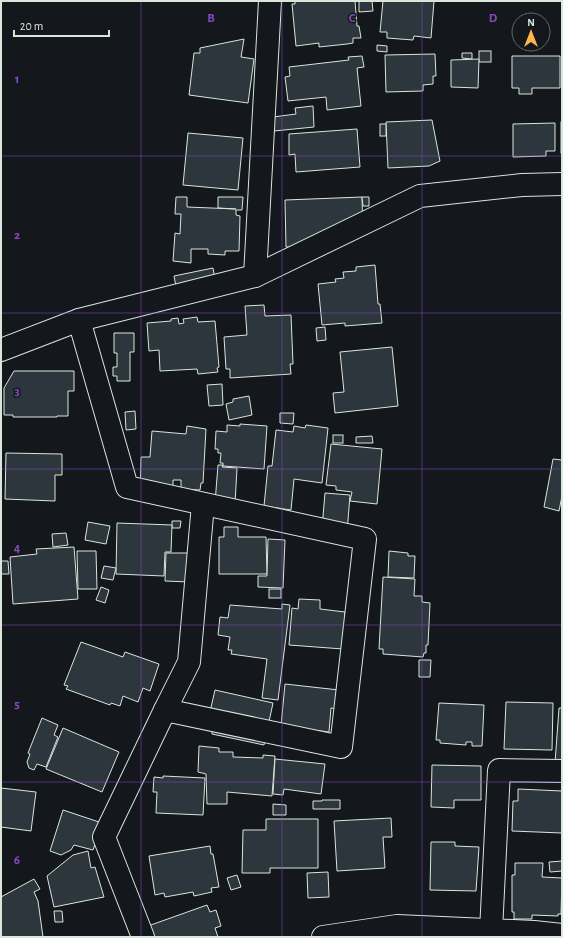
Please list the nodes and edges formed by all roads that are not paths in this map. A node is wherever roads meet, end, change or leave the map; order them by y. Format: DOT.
graph roads {
  1 [pos="270,1"];
  2 [pos="562,184"];
  3 [pos="255,276"];
  4 [pos="79,320"];
  5 [pos="1,350"];
  6 [pos="202,504"];
  7 [pos="165,710"];
  8 [pos="562,771"];
  9 [pos="491,930"];
  10 [pos="562,935"];
  11 [pos="143,937"];
  12 [pos="323,937"];
  1 -- 3 [label="street"];
  2 -- 3 [label="street"];
  3 -- 4 [label="street"];
  4 -- 5 [label="street"];
  4 -- 6 [label="street"];
  6 -- 7 [label="street"];
  6 -- 7 [label="street"];
  7 -- 11 [label="street"];
  8 -- 9 [label="street"];
  9 -- 10 [label="street"];
  9 -- 12 [label="street"];
}
